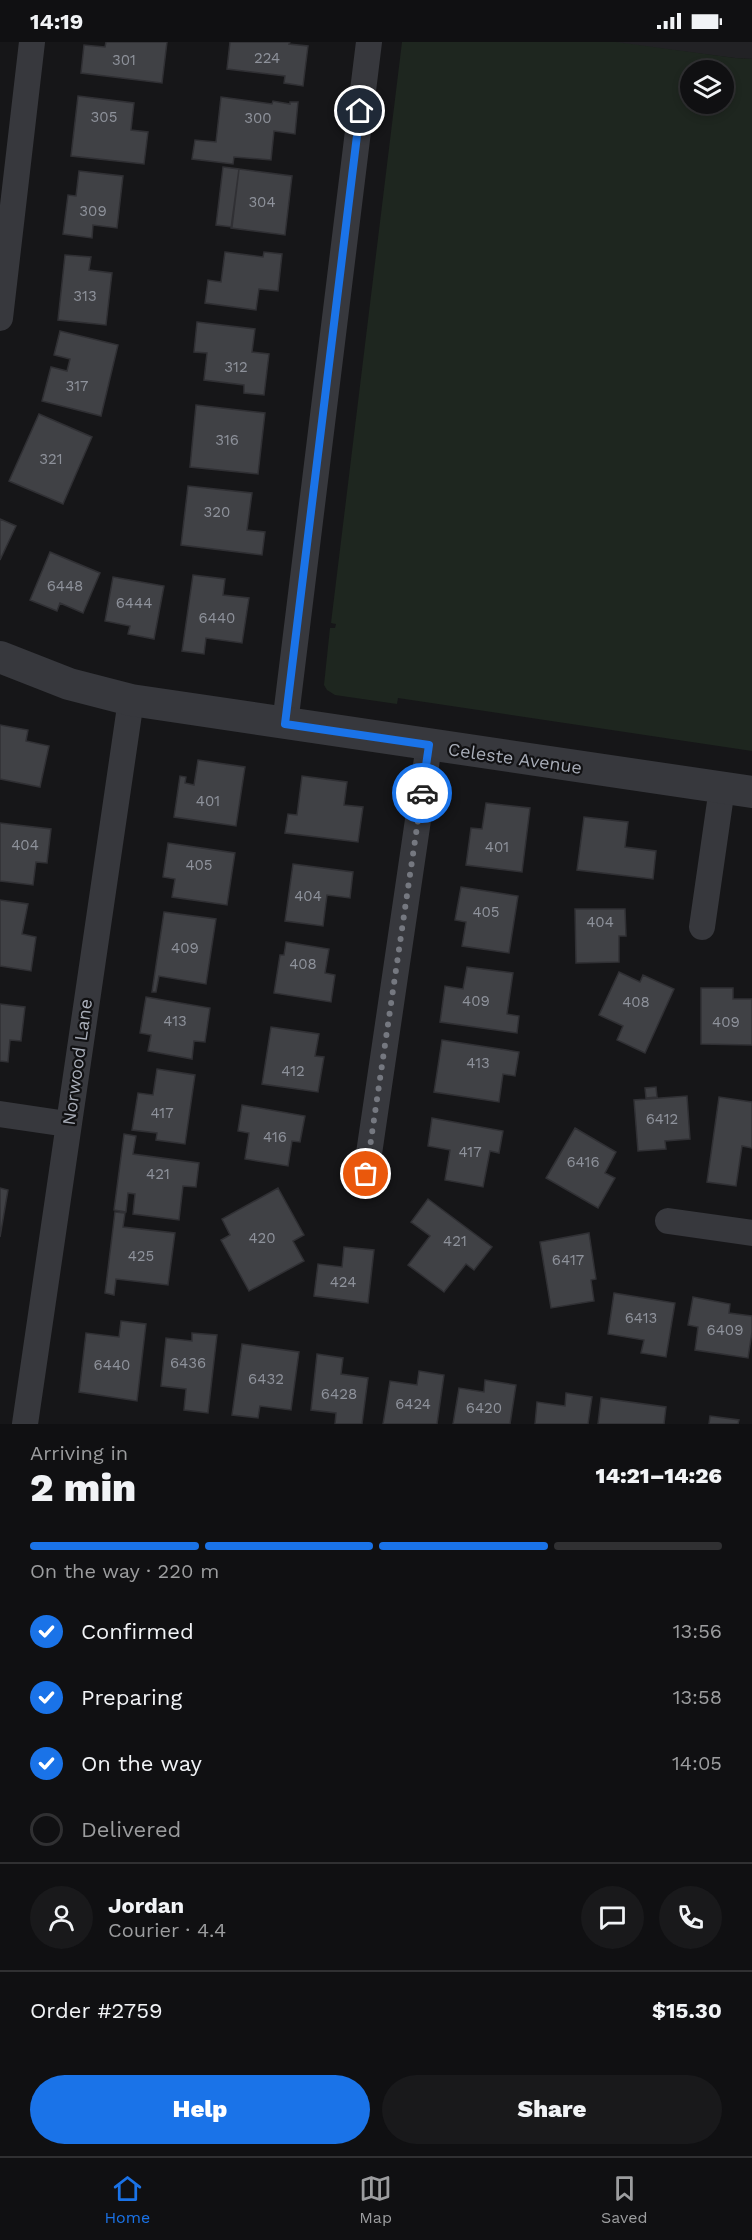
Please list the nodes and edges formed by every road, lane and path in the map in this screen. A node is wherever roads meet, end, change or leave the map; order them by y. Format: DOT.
graph roads {
  1 [pos="32,42"];
  2 [pos="369,42"];
  3 [pos="0,318"];
  4 [pos="0,657"];
  5 [pos="131,700"];
  6 [pos="285,724"];
  7 [pos="429,745"];
  8 [pos="737,790"];
  9 [pos="702,927"];
  10 [pos="0,1114"];
  11 [pos="68,1124"];
  12 [pos="366,1174"];
  13 [pos="668,1221"];
  14 [pos="752,1233"];
  15 [pos="25,1424"];
  1 -- 3 [label="street"];
  2 -- 6 [label="street"];
  4 -- 5 [label="street, Celeste Avenue"];
  5 -- 6 [label="street, Celeste Avenue"];
  5 -- 11 [label="street, Norwood Lane"];
  6 -- 7 [label="street, Celeste Avenue"];
  7 -- 8 [label="street, Celeste Avenue"];
  7 -- 12 [label="street"];
  8 -- 9 [label="street"];
  10 -- 11 [label="street"];
  11 -- 15 [label="street, Norwood Lane"];
  13 -- 14 [label="street"];
}
